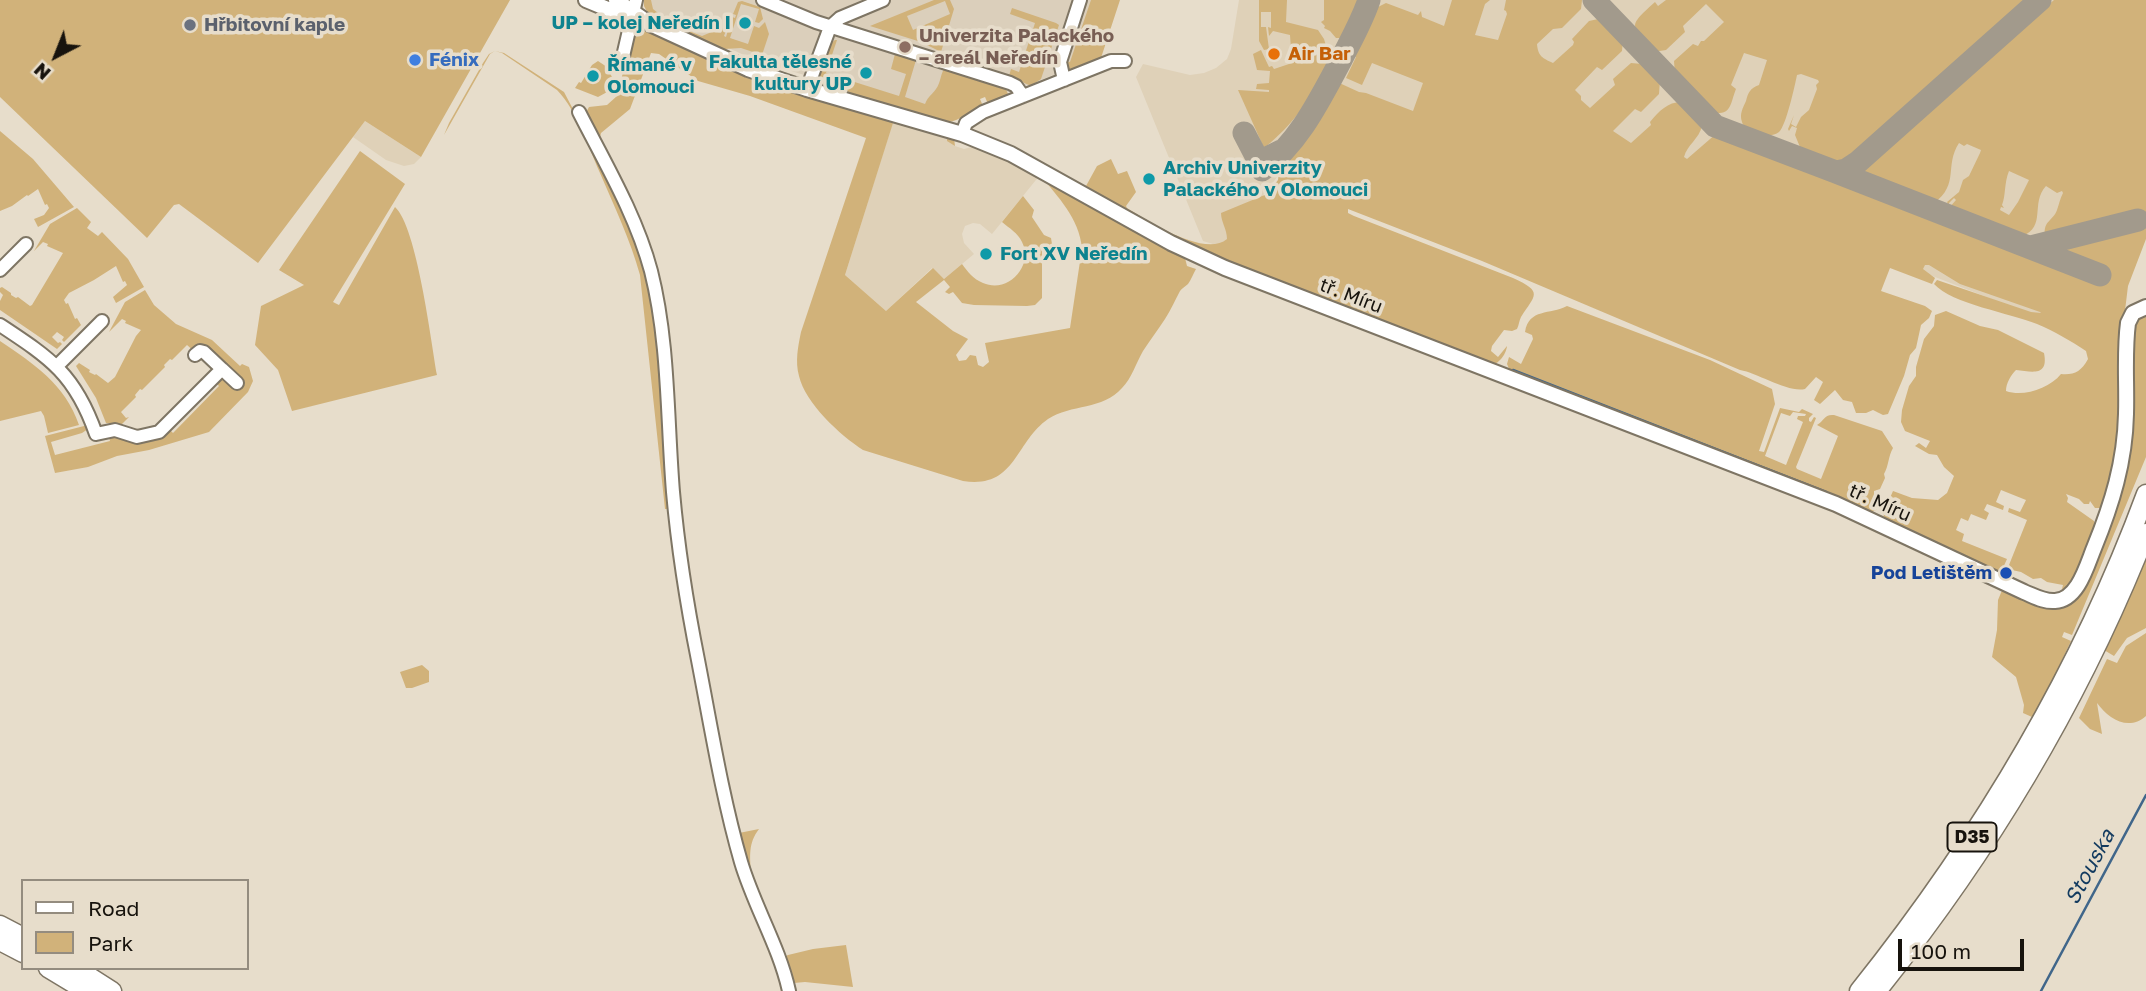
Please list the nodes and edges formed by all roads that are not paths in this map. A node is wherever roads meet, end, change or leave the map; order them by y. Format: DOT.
graph roads {
  1 [pos="586,0"];
  2 [pos="616,0"];
  3 [pos="763,0"];
  4 [pos="883,0"];
  5 [pos="1080,0"];
  6 [pos="777,3"];
  7 [pos="634,6"];
  8 [pos="830,27"];
  9 [pos="1125,61"];
  10 [pos="621,65"];
  11 [pos="1064,79"];
  12 [pos="807,89"];
  13 [pos="1023,96"];
  14 [pos="579,112"];
  15 [pos="962,134"];
  16 [pos="26,244"];
  17 [pos="0,270"];
  18 [pos="2146,307"];
  19 [pos="102,321"];
  20 [pos="0,325"];
  21 [pos="195,355"];
  22 [pos="57,366"];
  23 [pos="222,369"];
  24 [pos="237,383"];
  25 [pos="2146,494"];
  26 [pos="2146,533"];
  27 [pos="0,925"];
  28 [pos="21,936"];
  29 [pos="0,941"];
  30 [pos="21,952"];
  31 [pos="51,970"];
  32 [pos="79,970"];
  33 [pos="86,991"];
  34 [pos="112,991"];
  35 [pos="789,991"];
  36 [pos="1859,991"];
  37 [pos="1877,991"];
  1 -- 7 [label="main road, tř. Míru"];
  2 -- 7 [label="main road, tř. Míru"];
  3 -- 6 [label="street"];
  4 -- 8 [label="street"];
  5 -- 11 [label="street"];
  6 -- 8 [label="street"];
  7 -- 10 [label="street"];
  7 -- 12 [label="main road, tř. Míru"];
  8 -- 12 [label="street"];
  8 -- 13 [label="street"];
  9 -- 11 [label="street"];
  11 -- 13 [label="street"];
  12 -- 15 [label="main road, tř. Míru"];
  13 -- 15 [label="street"];
  14 -- 35 [label="street"];
  15 -- 18 [label="main road, tř. Míru"];
  16 -- 17 [label="street"];
  19 -- 22 [label="street"];
  20 -- 22 [label="street"];
  21 -- 23 [label="street"];
  22 -- 23 [label="street"];
  23 -- 24 [label="street"];
  25 -- 36 [label="highway, D35"];
  26 -- 37 [label="highway, D35"];
  27 -- 28 [label="highway"];
  29 -- 30 [label="highway"];
  31 -- 33 [label="highway"];
  32 -- 34 [label="highway"];
}
